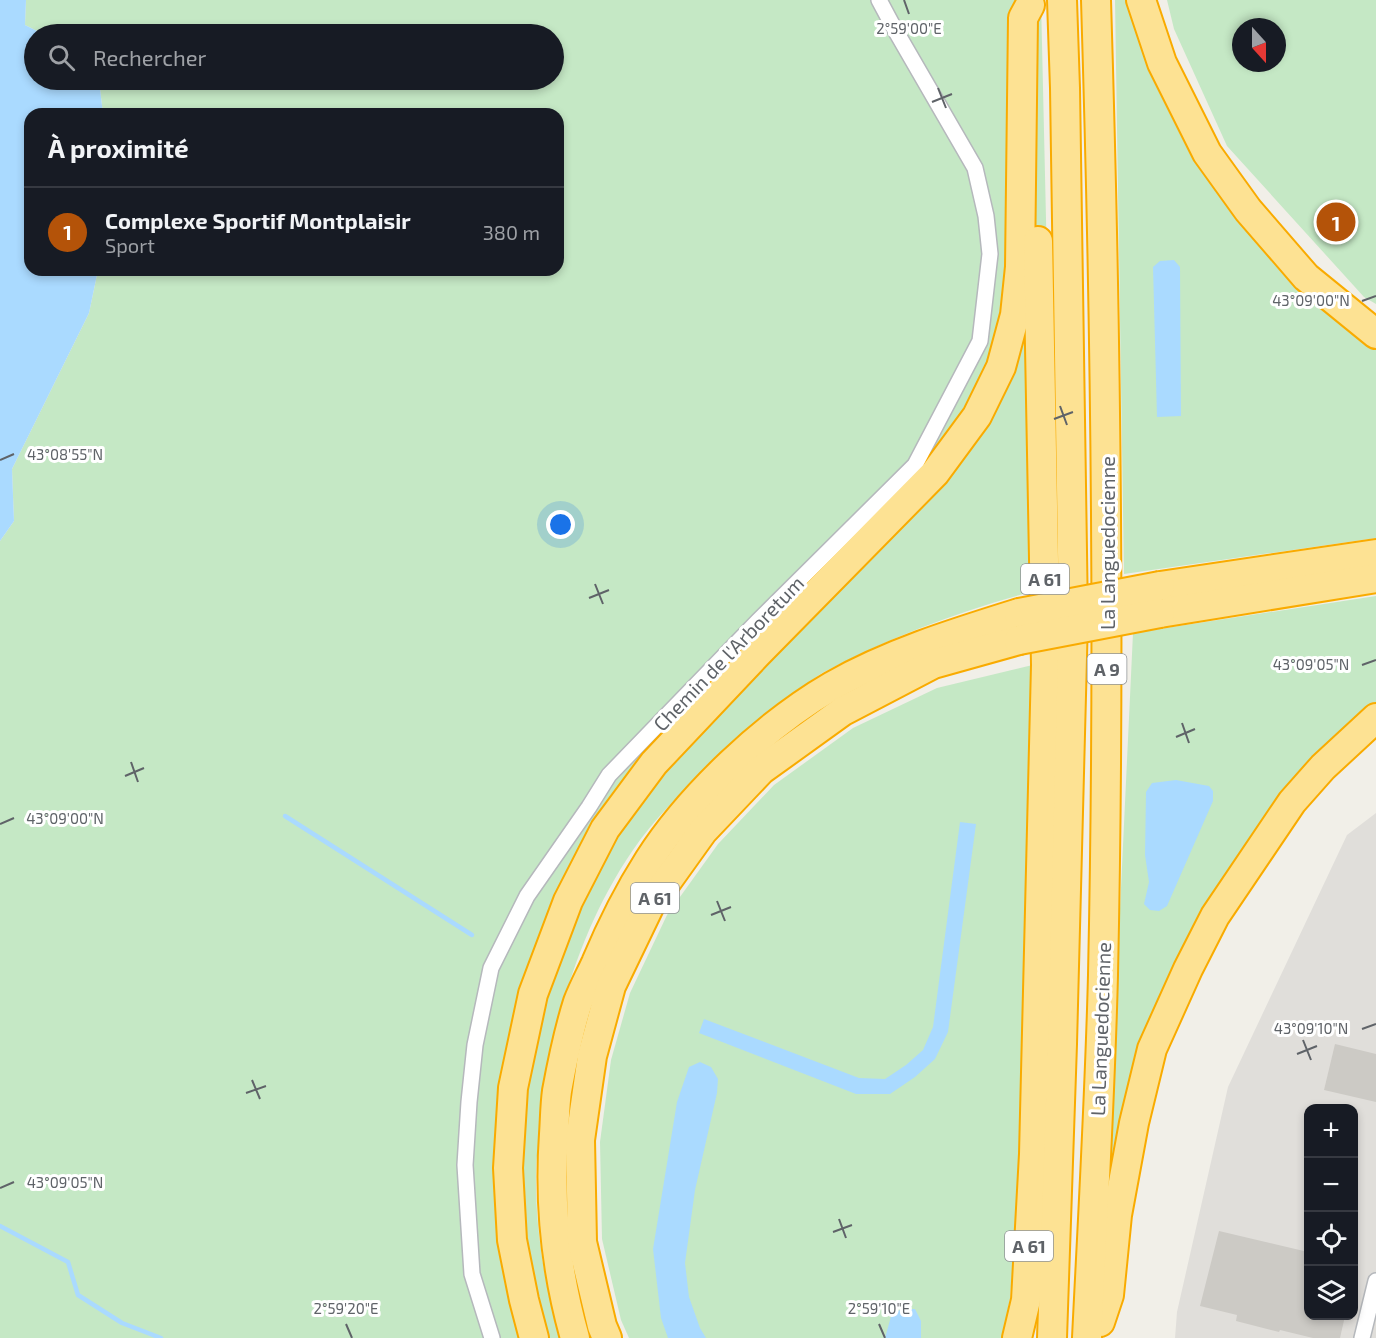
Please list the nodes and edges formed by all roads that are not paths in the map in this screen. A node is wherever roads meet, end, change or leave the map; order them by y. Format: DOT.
graph roads {
  1 [pos="879,0"];
  2 [pos="1062,0"];
  3 [pos="1096,0"];
  4 [pos="1141,0"];
  5 [pos="1030,2"];
  6 [pos="1376,334"];
  7 [pos="1376,554"];
  8 [pos="1376,578"];
  9 [pos="1160,600"];
  10 [pos="1019,627"];
  11 [pos="1376,718"];
  12 [pos="1376,1281"];
  13 [pos="492,1338"];
  14 [pos="534,1338"];
  15 [pos="575,1338"];
  16 [pos="607,1338"];
  17 [pos="1017,1338"];
  18 [pos="1052,1338"];
  19 [pos="1087,1338"];
  20 [pos="1095,1338"];
  21 [pos="1362,1338"];
  1 -- 13 [label="street, Chemin de l'Arboretum"];
  2 -- 18 [label="highway, La Languedocienne / A 9"];
  3 -- 19 [label="highway, La Languedocienne / A 9"];
  4 -- 6 [label="highway"];
  5 -- 14 [label="highway"];
  5 -- 17 [label="highway, A 61"];
  7 -- 9 [label="highway, A 61"];
  8 -- 9 [label="highway, A 61"];
  9 -- 10 [label="highway, A 61, bridge"];
  10 -- 15 [label="highway, A 61"];
  10 -- 16 [label="highway, A 61"];
  11 -- 20 [label="highway"];
  12 -- 21 [label="street"];
}
